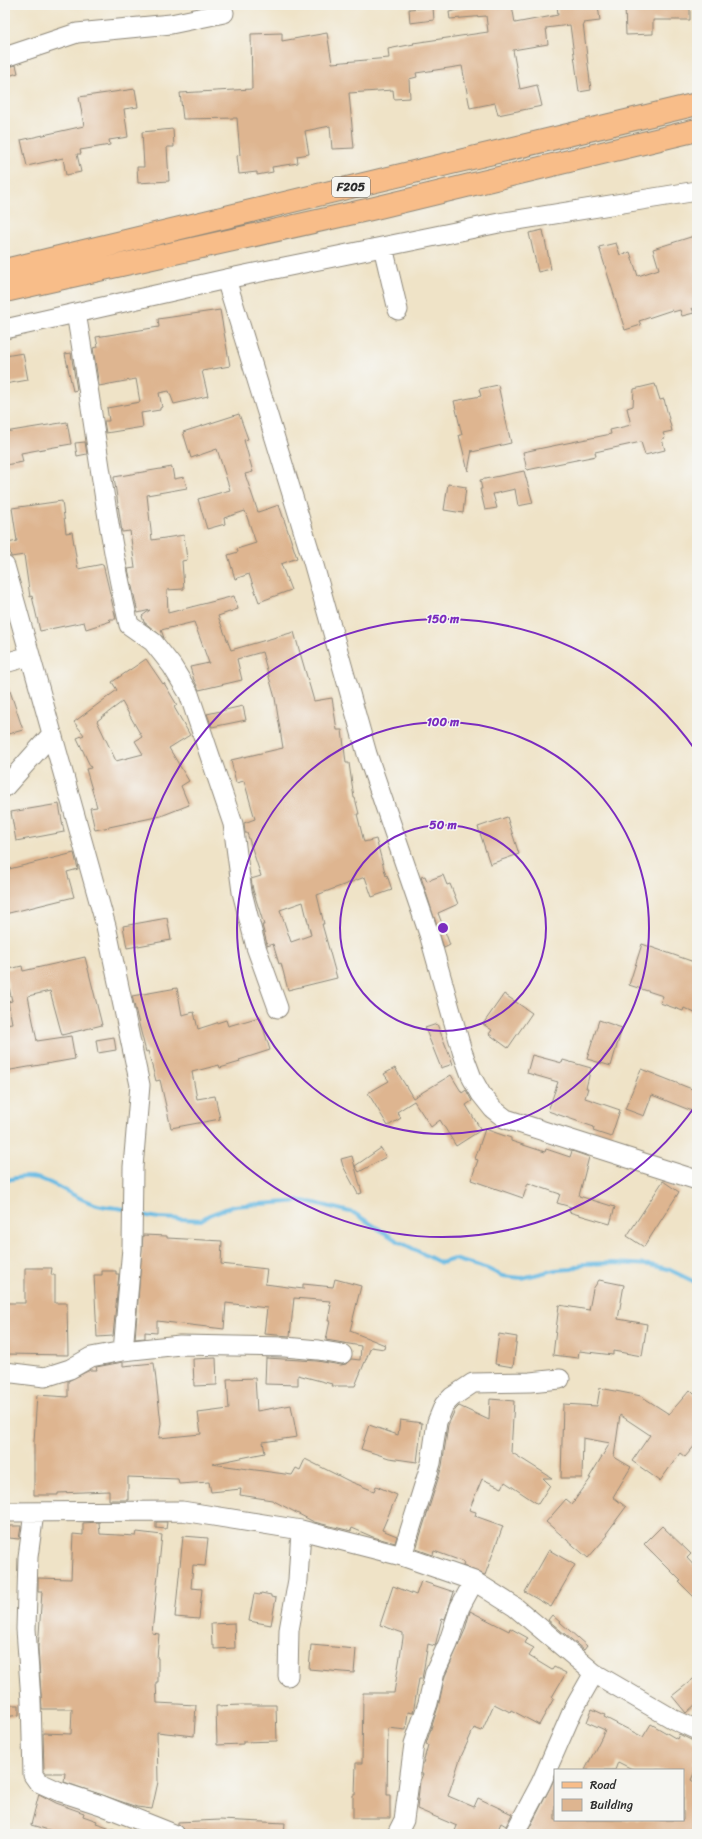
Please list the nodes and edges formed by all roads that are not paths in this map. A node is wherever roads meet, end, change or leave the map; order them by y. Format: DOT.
graph roads {
  1 [pos="224,13"];
  2 [pos="5,57"];
  3 [pos="697,104"];
  4 [pos="668,110"];
  5 [pos="697,130"];
  6 [pos="671,136"];
  7 [pos="697,191"];
  8 [pos="383,247"];
  9 [pos="5,270"];
  10 [pos="226,279"];
  11 [pos="5,291"];
  12 [pos="398,310"];
  13 [pos="76,313"];
  14 [pos="5,329"];
  15 [pos="5,566"];
  16 [pos="30,656"];
  17 [pos="5,663"];
  18 [pos="52,734"];
  19 [pos="5,788"];
  20 [pos="278,1008"];
  21 [pos="697,1180"];
  22 [pos="123,1351"];
  23 [pos="342,1354"];
  24 [pos="5,1372"];
  25 [pos="560,1379"];
  26 [pos="5,1512"];
  27 [pos="34,1513"];
  28 [pos="301,1530"];
  29 [pos="402,1556"];
  30 [pos="474,1581"];
  31 [pos="594,1673"];
  32 [pos="288,1676"];
  33 [pos="697,1730"];
  34 [pos="174,1834"];
  35 [pos="397,1834"];
  36 [pos="514,1834"];
  1 -- 2 [label="street"];
  3 -- 4 [label="main road, F205"];
  4 -- 6 [label="main road"];
  4 -- 9 [label="main road, F205"];
  5 -- 6 [label="main road, F205"];
  6 -- 11 [label="main road, F205"];
  7 -- 8 [label="street"];
  8 -- 10 [label="street"];
  8 -- 12 [label="street"];
  10 -- 13 [label="street"];
  10 -- 21 [label="street"];
  13 -- 14 [label="street"];
  13 -- 20 [label="street"];
  15 -- 16 [label="street"];
  16 -- 17 [label="street"];
  16 -- 18 [label="street"];
  18 -- 19 [label="street"];
  18 -- 22 [label="street"];
  22 -- 23 [label="street"];
  22 -- 24 [label="street"];
  25 -- 29 [label="street"];
  26 -- 27 [label="street"];
  27 -- 28 [label="street"];
  27 -- 34 [label="street"];
  28 -- 29 [label="street"];
  28 -- 32 [label="street"];
  29 -- 30 [label="street"];
  30 -- 31 [label="street"];
  30 -- 35 [label="street"];
  31 -- 33 [label="street"];
  31 -- 36 [label="street"];
}
